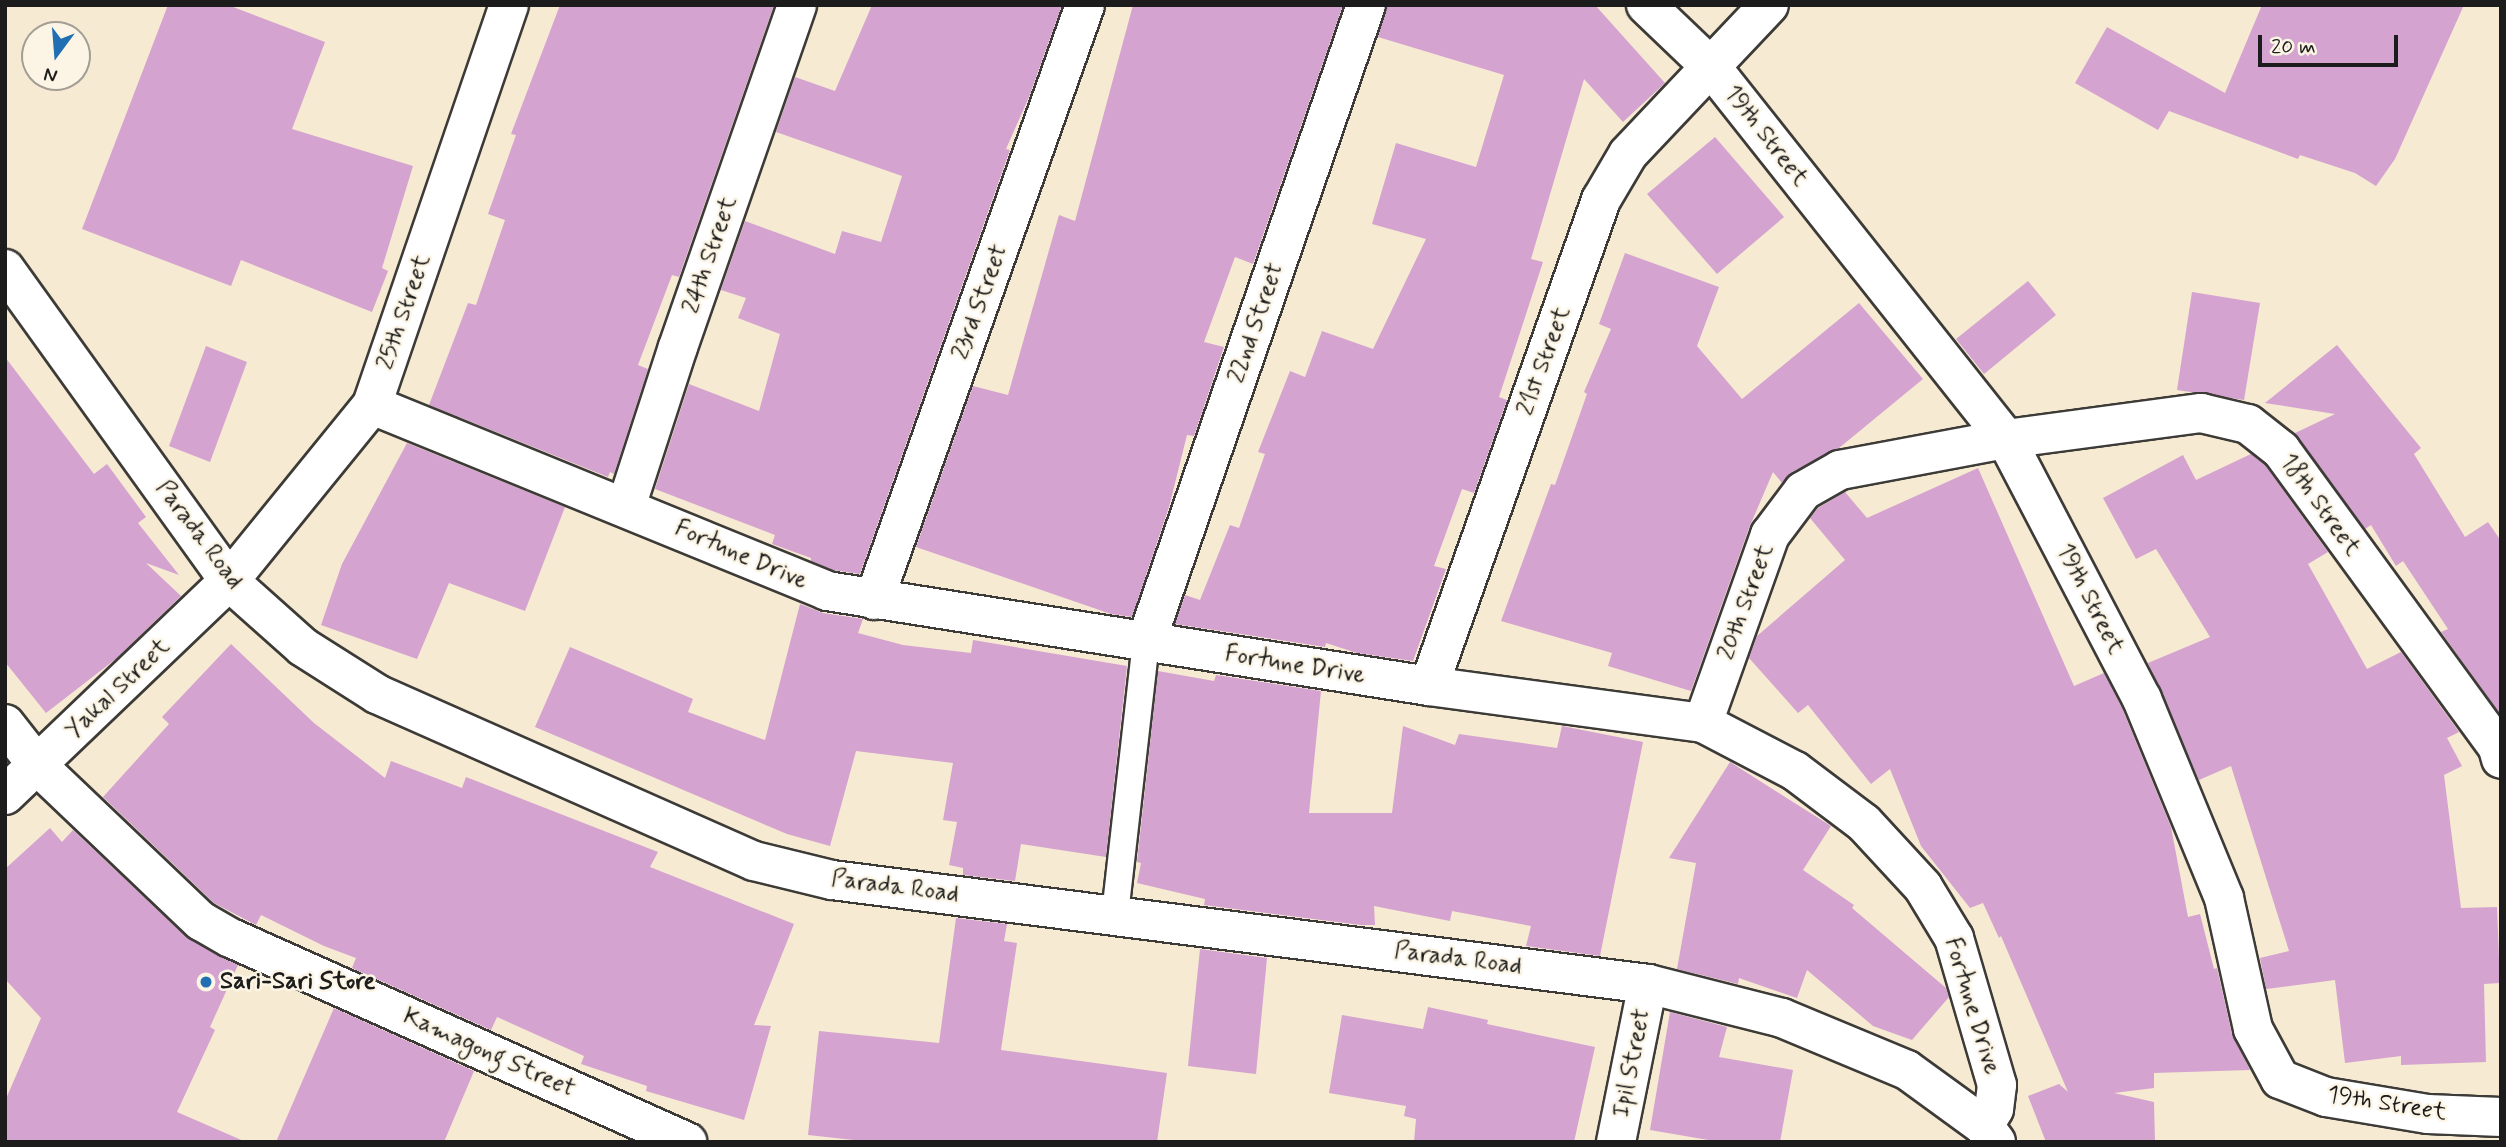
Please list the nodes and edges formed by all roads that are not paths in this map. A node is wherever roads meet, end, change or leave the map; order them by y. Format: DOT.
graph roads {
  1 [pos="509,5"];
  2 [pos="797,5"];
  3 [pos="1085,5"];
  4 [pos="1366,5"];
  5 [pos="1646,5"];
  6 [pos="1769,5"];
  7 [pos="1712,68"];
  8 [pos="5,269"];
  9 [pos="372,405"];
  10 [pos="2006,439"];
  11 [pos="626,507"];
  12 [pos="229,581"];
  13 [pos="874,600"];
  14 [pos="1146,642"];
  15 [pos="1429,686"];
  16 [pos="1703,723"];
  17 [pos="5,724"];
  18 [pos="2501,759"];
  19 [pos="38,766"];
  20 [pos="5,795"];
  21 [pos="1115,914"];
  22 [pos="1648,984"];
  23 [pos="2501,1117"];
  24 [pos="1990,1134"];
  25 [pos="687,1142"];
  26 [pos="1616,1142"];
  1 -- 9 [label="street, 25th Street"];
  2 -- 11 [label="street, 24th Street"];
  3 -- 13 [label="street, 23rd Street"];
  4 -- 14 [label="street, 22nd Street"];
  5 -- 7 [label="street, 19th Street"];
  6 -- 7 [label="street, 21st Street"];
  7 -- 10 [label="street, 19th Street"];
  7 -- 15 [label="street, 21st Street"];
  8 -- 12 [label="street, Parada Road"];
  9 -- 11 [label="street, Fortune Drive"];
  9 -- 12 [label="street, 25th Street"];
  10 -- 16 [label="street, 20th Street"];
  10 -- 18 [label="street, 18th Street"];
  10 -- 23 [label="street, 19th Street"];
  11 -- 13 [label="street, Fortune Drive"];
  12 -- 19 [label="street, Yakal Street"];
  12 -- 21 [label="street, Parada Road"];
  13 -- 14 [label="street, Fortune Drive"];
  14 -- 15 [label="street, Fortune Drive"];
  14 -- 21 [label="lane"];
  15 -- 16 [label="street, Fortune Drive"];
  16 -- 24 [label="street, Fortune Drive"];
  17 -- 19 [label="street, Kamagong Street"];
  19 -- 20 [label="street, Yakal Street"];
  19 -- 25 [label="street, Kamagong Street"];
  21 -- 22 [label="street, Parada Road"];
  22 -- 24 [label="street, Parada Road"];
  22 -- 26 [label="street, Ipil Street"];
}
